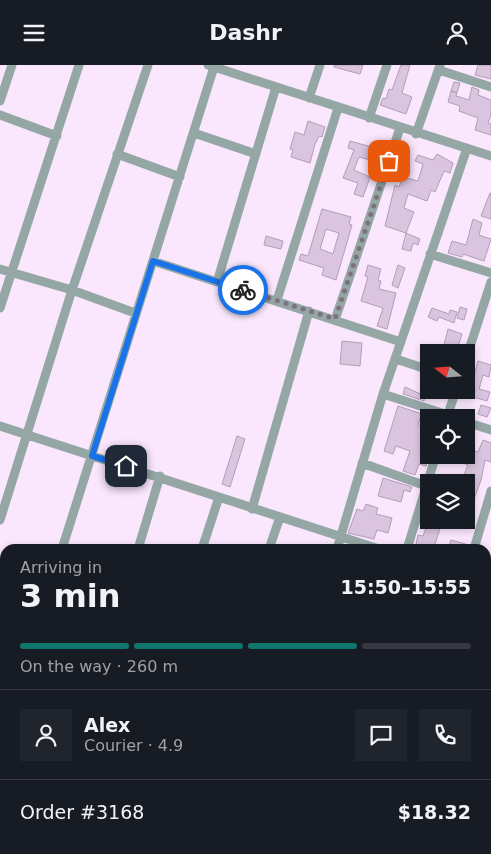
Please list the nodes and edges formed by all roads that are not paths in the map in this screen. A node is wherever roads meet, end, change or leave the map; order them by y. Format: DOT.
graph roads {
  1 [pos="12,65"];
  2 [pos="80,65"];
  3 [pos="148,65"];
  4 [pos="320,65"];
  5 [pos="387,65"];
  6 [pos="211,66"];
  7 [pos="439,67"];
  8 [pos="276,87"];
  9 [pos="491,87"];
  10 [pos="310,98"];
  11 [pos="0,101"];
  12 [pos="338,108"];
  13 [pos="0,115"];
  14 [pos="369,118"];
  15 [pos="400,128"];
  16 [pos="194,133"];
  17 [pos="416,133"];
  18 [pos="56,136"];
  19 [pos="468,148"];
  20 [pos="117,154"];
  21 [pos="256,154"];
  22 [pos="491,156"];
  23 [pos="180,177"];
  24 [pos="430,254"];
  25 [pos="153,261"];
  26 [pos="0,269"];
  27 [pos="12,272"];
  28 [pos="491,273"];
  29 [pos="217,282"];
  30 [pos="491,282"];
  31 [pos="72,290"];
  32 [pos="277,300"];
  33 [pos="0,308"];
  34 [pos="309,311"];
  35 [pos="135,313"];
  36 [pos="335,319"];
  37 [pos="401,342"];
  38 [pos="471,344"];
  39 [pos="396,359"];
  40 [pos="420,367"];
  41 [pos="383,394"];
  42 [pos="427,409"];
  43 [pos="0,425"];
  44 [pos="475,425"];
  45 [pos="491,430"];
  46 [pos="27,434"];
  47 [pos="92,456"];
  48 [pos="362,463"];
  49 [pos="160,476"];
  50 [pos="420,483"];
  51 [pos="491,491"];
  52 [pos="219,497"];
  53 [pos="420,505"];
  54 [pos="252,509"];
  55 [pos="280,517"];
  56 [pos="0,520"];
  57 [pos="341,537"];
  58 [pos="64,544"];
  59 [pos="140,544"];
  60 [pos="204,544"];
  61 [pos="271,544"];
  62 [pos="339,544"];
  63 [pos="363,544"];
  64 [pos="408,544"];
  65 [pos="475,544"];
  1 -- 11 [label="street"];
  2 -- 18 [label="street"];
  3 -- 20 [label="street"];
  4 -- 10 [label="street"];
  5 -- 14 [label="street"];
  6 -- 8 [label="street"];
  6 -- 16 [label="street"];
  7 -- 9 [label="street"];
  7 -- 17 [label="street"];
  8 -- 10 [label="street"];
  8 -- 21 [label="street"];
  10 -- 12 [label="street"];
  12 -- 14 [label="street"];
  12 -- 32 [label="street"];
  13 -- 18 [label="street"];
  14 -- 15 [label="street"];
  15 -- 17 [label="street"];
  15 -- 36 [label="street"];
  16 -- 21 [label="street"];
  16 -- 23 [label="street"];
  17 -- 19 [label="street"];
  18 -- 27 [label="street"];
  19 -- 22 [label="street"];
  19 -- 24 [label="street"];
  20 -- 23 [label="street"];
  20 -- 31 [label="street"];
  21 -- 29 [label="street"];
  23 -- 25 [label="street"];
  24 -- 28 [label="street"];
  24 -- 37 [label="street"];
  25 -- 29 [label="street"];
  25 -- 35 [label="street"];
  26 -- 27 [label="street"];
  27 -- 31 [label="street"];
  27 -- 33 [label="street"];
  29 -- 32 [label="street"];
  30 -- 38 [label="street"];
  31 -- 35 [label="street"];
  31 -- 46 [label="street"];
  32 -- 34 [label="street"];
  34 -- 36 [label="street"];
  34 -- 54 [label="street"];
  35 -- 47 [label="street"];
  36 -- 37 [label="street"];
  37 -- 39 [label="street"];
  39 -- 40 [label="street"];
  39 -- 41 [label="street"];
  41 -- 42 [label="street"];
  41 -- 48 [label="street"];
  43 -- 46 [label="street"];
  44 -- 45 [label="street"];
  46 -- 47 [label="street"];
  46 -- 56 [label="street"];
  47 -- 49 [label="street"];
  47 -- 58 [label="street"];
  48 -- 50 [label="street"];
  48 -- 57 [label="street"];
  49 -- 52 [label="street"];
  49 -- 59 [label="street"];
  51 -- 65 [label="street"];
  52 -- 54 [label="street"];
  52 -- 60 [label="street"];
  53 -- 64 [label="street"];
  54 -- 55 [label="street"];
  55 -- 57 [label="street"];
  55 -- 61 [label="street"];
  57 -- 62 [label="street"];
  57 -- 63 [label="street"];
}
